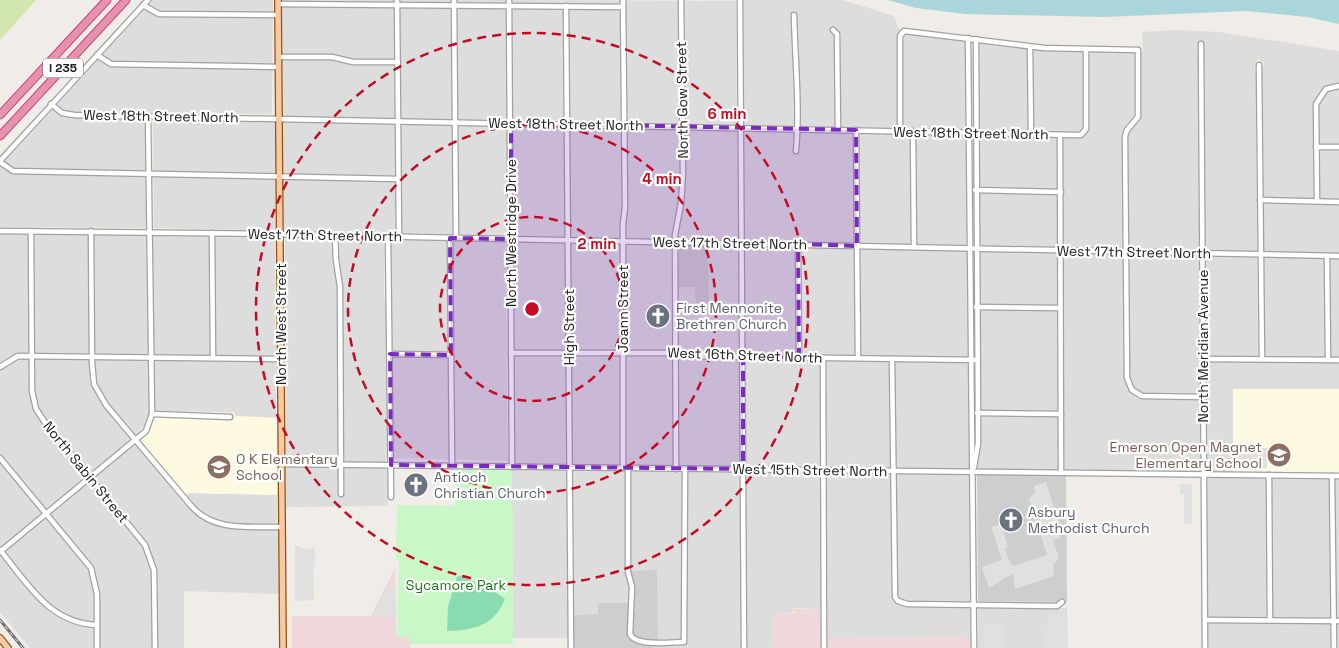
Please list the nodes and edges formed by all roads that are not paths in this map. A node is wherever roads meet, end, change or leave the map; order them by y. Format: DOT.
graph roads {
  1 [pos="107,0"];
  2 [pos="126,0"];
  3 [pos="148,0"];
  4 [pos="509,0"];
  5 [pos="623,0"];
  6 [pos="681,0"];
  7 [pos="740,0"];
  8 [pos="278,2"];
  9 [pos="397,2"];
  10 [pos="454,3"];
  11 [pos="143,5"];
  12 [pos="509,6"];
  13 [pos="566,6"];
  14 [pos="623,7"];
  15 [pos="278,15"];
  16 [pos="794,15"];
  17 [pos="833,30"];
  18 [pos="968,38"];
  19 [pos="976,39"];
  20 [pos="1201,44"];
  21 [pos="1030,47"];
  22 [pos="1086,50"];
  23 [pos="97,55"];
  24 [pos="278,57"];
  25 [pos="398,62"];
  26 [pos="1259,65"];
  27 [pos="278,67"];
  28 [pos="1339,86"];
  29 [pos="51,104"];
  30 [pos="0,115"];
  31 [pos="148,116"];
  32 [pos="279,118"];
  33 [pos="398,120"];
  34 [pos="455,121"];
  35 [pos="510,123"];
  36 [pos="568,124"];
  37 [pos="625,126"];
  38 [pos="682,127"];
  39 [pos="740,128"];
  40 [pos="798,129"];
  41 [pos="838,130"];
  42 [pos="856,130"];
  43 [pos="900,131"];
  44 [pos="913,131"];
  45 [pos="970,133"];
  46 [pos="976,133"];
  47 [pos="1030,134"];
  48 [pos="1060,135"];
  49 [pos="0,136"];
  50 [pos="1316,147"];
  51 [pos="1339,147"];
  52 [pos="796,152"];
  53 [pos="0,162"];
  54 [pos="149,173"];
  55 [pos="279,176"];
  56 [pos="399,179"];
  57 [pos="970,190"];
  58 [pos="976,190"];
  59 [pos="1061,192"];
  60 [pos="1260,200"];
  61 [pos="1317,201"];
  62 [pos="1339,202"];
  63 [pos="0,231"];
  64 [pos="31,231"];
  65 [pos="91,232"];
  66 [pos="150,232"];
  67 [pos="212,233"];
  68 [pos="280,234"];
  69 [pos="335,235"];
  70 [pos="388,236"];
  71 [pos="399,237"];
  72 [pos="450,238"];
  73 [pos="456,238"];
  74 [pos="512,239"];
  75 [pos="568,240"];
  76 [pos="623,241"];
  77 [pos="675,242"];
  78 [pos="742,243"];
  79 [pos="798,244"];
  80 [pos="857,246"];
  81 [pos="914,247"];
  82 [pos="971,248"];
  83 [pos="977,248"];
  84 [pos="1060,250"];
  85 [pos="1126,251"];
  86 [pos="1203,253"];
  87 [pos="1261,254"];
  88 [pos="1327,256"];
  89 [pos="1339,256"];
  90 [pos="971,307"];
  91 [pos="978,307"];
  92 [pos="1060,308"];
  93 [pos="511,353"];
  94 [pos="569,353"];
  95 [pos="622,353"];
  96 [pos="390,354"];
  97 [pos="675,354"];
  98 [pos="33,355"];
  99 [pos="451,355"];
  100 [pos="92,356"];
  101 [pos="743,356"];
  102 [pos="151,357"];
  103 [pos="799,357"];
  104 [pos="213,358"];
  105 [pos="823,358"];
  106 [pos="858,358"];
  107 [pos="281,359"];
  108 [pos="892,359"];
  109 [pos="1204,359"];
  110 [pos="1262,359"];
  111 [pos="971,360"];
  112 [pos="978,360"];
  113 [pos="1328,360"];
  114 [pos="1339,360"];
  115 [pos="0,367"];
  116 [pos="1204,398"];
  117 [pos="972,413"];
  118 [pos="978,413"];
  119 [pos="152,414"];
  120 [pos="1061,414"];
  121 [pos="230,417"];
  122 [pos="136,439"];
  123 [pos="0,458"];
  124 [pos="281,464"];
  125 [pos="341,465"];
  126 [pos="391,465"];
  127 [pos="452,466"];
  128 [pos="512,467"];
  129 [pos="570,467"];
  130 [pos="625,468"];
  131 [pos="676,469"];
  132 [pos="685,469"];
  133 [pos="743,469"];
  134 [pos="823,470"];
  135 [pos="894,471"];
  136 [pos="974,471"];
  137 [pos="1061,472"];
  138 [pos="1204,475"];
  139 [pos="1269,475"];
  140 [pos="1332,476"];
  141 [pos="1339,476"];
  142 [pos="90,478"];
  143 [pos="341,494"];
  144 [pos="391,497"];
  145 [pos="47,514"];
  146 [pos="282,527"];
  147 [pos="1,551"];
  148 [pos="1062,602"];
  149 [pos="974,605"];
  150 [pos="1205,620"];
  151 [pos="1270,620"];
  152 [pos="1336,621"];
  153 [pos="97,625"];
  154 [pos="0,638"];
  155 [pos="8,648"];
  156 [pos="97,648"];
  157 [pos="155,648"];
  158 [pos="282,648"];
  159 [pos="571,648"];
  160 [pos="744,648"];
  161 [pos="824,648"];
  162 [pos="974,648"];
  163 [pos="1205,648"];
  164 [pos="1334,648"];
  1 -- 30 [label="highway, I 235"];
  2 -- 49 [label="highway, I 235"];
  3 -- 11 [label="street"];
  4 -- 12 [label="street, North Westridge Drive"];
  5 -- 14 [label="street, Joann Street"];
  6 -- 38 [label="street, North Gow Street"];
  7 -- 39 [label="street"];
  8 -- 9 [label="street"];
  8 -- 15 [label="main road, North West Street"];
  9 -- 10 [label="street"];
  9 -- 25 [label="street"];
  10 -- 12 [label="street"];
  10 -- 34 [label="street"];
  11 -- 15 [label="street"];
  11 -- 23 [label="street"];
  12 -- 13 [label="street"];
  12 -- 35 [label="street, North Westridge Drive"];
  13 -- 14 [label="street"];
  13 -- 36 [label="street, High Street"];
  14 -- 37 [label="street, Joann Street"];
  15 -- 24 [label="main road, North West Street"];
  16 -- 40 [label="street"];
  17 -- 41 [label="street"];
  18 -- 19 [label="street"];
  18 -- 43 [label="street"];
  18 -- 45 [label="street"];
  19 -- 21 [label="street"];
  19 -- 46 [label="street"];
  20 -- 86 [label="street, North Meridian Avenue"];
  21 -- 22 [label="street"];
  21 -- 47 [label="street"];
  22 -- 48 [label="street, West 18th Street North"];
  22 -- 85 [label="street"];
  23 -- 27 [label="street"];
  23 -- 29 [label="street"];
  24 -- 25 [label="street"];
  24 -- 27 [label="main road, North West Street"];
  25 -- 33 [label="street"];
  26 -- 60 [label="street"];
  27 -- 32 [label="main road, North West Street"];
  28 -- 50 [label="street"];
  29 -- 31 [label="street, West 18th Street North"];
  29 -- 53 [label="street"];
  31 -- 32 [label="street, West 18th Street North"];
  31 -- 54 [label="street"];
  32 -- 33 [label="street, West 18th Street North"];
  32 -- 55 [label="main road, North West Street"];
  33 -- 34 [label="street, West 18th Street North"];
  33 -- 56 [label="street"];
  34 -- 35 [label="street, West 18th Street North"];
  34 -- 73 [label="street"];
  35 -- 36 [label="street, West 18th Street North"];
  35 -- 74 [label="street, North Westridge Drive"];
  36 -- 37 [label="street, West 18th Street North"];
  36 -- 75 [label="street, High Street"];
  37 -- 38 [label="street, West 18th Street North"];
  37 -- 76 [label="street, Joann Street"];
  38 -- 39 [label="street, West 18th Street North"];
  38 -- 77 [label="street, North Gow Street"];
  39 -- 40 [label="street, West 18th Street North"];
  39 -- 78 [label="street"];
  40 -- 41 [label="street, West 18th Street North"];
  40 -- 52 [label="street"];
  41 -- 42 [label="street, West 18th Street North"];
  42 -- 43 [label="street, West 18th Street North"];
  42 -- 80 [label="street"];
  43 -- 44 [label="street, West 18th Street North"];
  44 -- 45 [label="street, West 18th Street North"];
  44 -- 81 [label="street"];
  45 -- 46 [label="street, West 18th Street North"];
  45 -- 57 [label="street"];
  46 -- 47 [label="street, West 18th Street North"];
  46 -- 58 [label="street"];
  47 -- 48 [label="street, West 18th Street North"];
  48 -- 59 [label="street"];
  50 -- 51 [label="street"];
  50 -- 61 [label="street"];
  53 -- 54 [label="street"];
  54 -- 55 [label="street"];
  54 -- 66 [label="street"];
  55 -- 56 [label="street"];
  55 -- 68 [label="main road, North West Street"];
  56 -- 71 [label="street"];
  57 -- 58 [label="street"];
  57 -- 82 [label="street"];
  58 -- 59 [label="street"];
  58 -- 83 [label="street"];
  59 -- 84 [label="street"];
  60 -- 61 [label="street"];
  60 -- 87 [label="street"];
  61 -- 62 [label="street"];
  63 -- 64 [label="street, West 17th Street North"];
  64 -- 65 [label="street, West 17th Street North"];
  64 -- 98 [label="street, North Sabin Street"];
  65 -- 66 [label="street, West 17th Street North"];
  65 -- 100 [label="street"];
  66 -- 67 [label="street, West 17th Street North"];
  66 -- 102 [label="street"];
  67 -- 68 [label="street, West 17th Street North"];
  67 -- 104 [label="street"];
  68 -- 69 [label="street, West 17th Street North"];
  68 -- 107 [label="main road, North West Street"];
  69 -- 70 [label="street, West 17th Street North"];
  69 -- 125 [label="street"];
  70 -- 71 [label="street, West 17th Street North"];
  70 -- 96 [label="street"];
  71 -- 72 [label="street, West 17th Street North"];
  72 -- 73 [label="street, West 17th Street North"];
  72 -- 99 [label="street"];
  73 -- 74 [label="street, West 17th Street North"];
  74 -- 75 [label="street, West 17th Street North"];
  74 -- 93 [label="street, North Westridge Drive"];
  75 -- 76 [label="street, West 17th Street North"];
  75 -- 94 [label="street, High Street"];
  76 -- 77 [label="street, West 17th Street North"];
  76 -- 95 [label="street, Joann Street"];
  77 -- 78 [label="street, West 17th Street North"];
  77 -- 97 [label="street, North Gow Street"];
  78 -- 79 [label="street, West 17th Street North"];
  78 -- 101 [label="street"];
  79 -- 80 [label="street, West 17th Street North"];
  79 -- 103 [label="street"];
  80 -- 81 [label="street, West 17th Street North"];
  80 -- 106 [label="street"];
  81 -- 82 [label="street, West 17th Street North"];
  82 -- 83 [label="street, West 17th Street North"];
  82 -- 90 [label="street"];
  83 -- 84 [label="street, West 17th Street North"];
  83 -- 91 [label="street"];
  84 -- 85 [label="street, West 17th Street North"];
  84 -- 92 [label="street"];
  85 -- 86 [label="street, West 17th Street North"];
  85 -- 116 [label="street"];
  86 -- 87 [label="street, West 17th Street North"];
  86 -- 109 [label="street, North Meridian Avenue"];
  87 -- 88 [label="street, West 17th Street North"];
  87 -- 110 [label="street"];
  88 -- 89 [label="street, West 17th Street North"];
  88 -- 113 [label="street"];
  90 -- 91 [label="street"];
  90 -- 111 [label="street"];
  91 -- 92 [label="street"];
  91 -- 112 [label="street"];
  92 -- 120 [label="street"];
  93 -- 94 [label="street, West 16th Street North"];
  93 -- 128 [label="street, North Westridge Drive"];
  94 -- 95 [label="street, West 16th Street North"];
  94 -- 129 [label="street, High Street"];
  95 -- 97 [label="street, West 16th Street North"];
  95 -- 130 [label="street, Joann Street"];
  96 -- 99 [label="street"];
  96 -- 126 [label="street"];
  97 -- 101 [label="street, West 16th Street North"];
  97 -- 131 [label="street, North Gow Street"];
  98 -- 100 [label="street"];
  98 -- 115 [label="street"];
  98 -- 142 [label="street, North Sabin Street"];
  99 -- 127 [label="street"];
  100 -- 102 [label="street"];
  100 -- 122 [label="street"];
  101 -- 103 [label="street, West 16th Street North"];
  101 -- 133 [label="street"];
  102 -- 104 [label="street"];
  102 -- 119 [label="street"];
  103 -- 105 [label="street, West 16th Street North"];
  104 -- 107 [label="street"];
  105 -- 106 [label="street, West 16th Street North"];
  105 -- 134 [label="street"];
  106 -- 108 [label="street, West 16th Street North"];
  107 -- 124 [label="main road, North West Street"];
  108 -- 111 [label="street, West 16th Street North"];
  108 -- 135 [label="street"];
  109 -- 110 [label="street"];
  109 -- 116 [label="street, North Meridian Avenue"];
  110 -- 113 [label="street"];
  111 -- 112 [label="street, West 16th Street North"];
  111 -- 117 [label="street"];
  112 -- 118 [label="street"];
  113 -- 114 [label="street"];
  116 -- 138 [label="street, North Meridian Avenue"];
  117 -- 118 [label="street"];
  117 -- 136 [label="street"];
  118 -- 120 [label="street"];
  118 -- 136 [label="street"];
  119 -- 121 [label="street"];
  119 -- 122 [label="street"];
  120 -- 137 [label="street"];
  122 -- 142 [label="street"];
  122 -- 146 [label="street"];
  123 -- 145 [label="street"];
  124 -- 125 [label="street, West 15th Street North"];
  124 -- 146 [label="main road, North West Street"];
  125 -- 126 [label="street, West 15th Street North"];
  125 -- 143 [label="street"];
  126 -- 127 [label="street, West 15th Street North"];
  126 -- 144 [label="street"];
  127 -- 128 [label="street, West 15th Street North"];
  128 -- 129 [label="street, West 15th Street North"];
  129 -- 130 [label="street, West 15th Street North"];
  129 -- 159 [label="street, High Street"];
  130 -- 131 [label="street, West 15th Street North"];
  130 -- 132 [label="street, Joann Street"];
  131 -- 132 [label="street, West 15th Street North"];
  132 -- 133 [label="street, West 15th Street North"];
  133 -- 134 [label="street, West 15th Street North"];
  133 -- 160 [label="street"];
  134 -- 135 [label="street, West 15th Street North"];
  134 -- 161 [label="street"];
  135 -- 136 [label="street, West 15th Street North"];
  135 -- 149 [label="street"];
  136 -- 137 [label="street, West 15th Street North"];
  136 -- 149 [label="street"];
  137 -- 138 [label="street, West 15th Street North"];
  138 -- 139 [label="street, West 15th Street North"];
  138 -- 150 [label="street, North Meridian Avenue"];
  139 -- 140 [label="street, West 15th Street North"];
  139 -- 151 [label="street"];
  140 -- 141 [label="street, West 15th Street North"];
  140 -- 152 [label="street"];
  142 -- 145 [label="street"];
  142 -- 157 [label="street, North Sabin Street"];
  145 -- 147 [label="street"];
  145 -- 153 [label="street"];
  146 -- 158 [label="main road, North West Street"];
  147 -- 153 [label="street"];
  148 -- 149 [label="street"];
  149 -- 162 [label="street"];
  150 -- 151 [label="street"];
  150 -- 163 [label="street, North Meridian Avenue"];
  151 -- 152 [label="street"];
  152 -- 164 [label="street"];
  153 -- 156 [label="street"];
  154 -- 155 [label="main road"];
}
